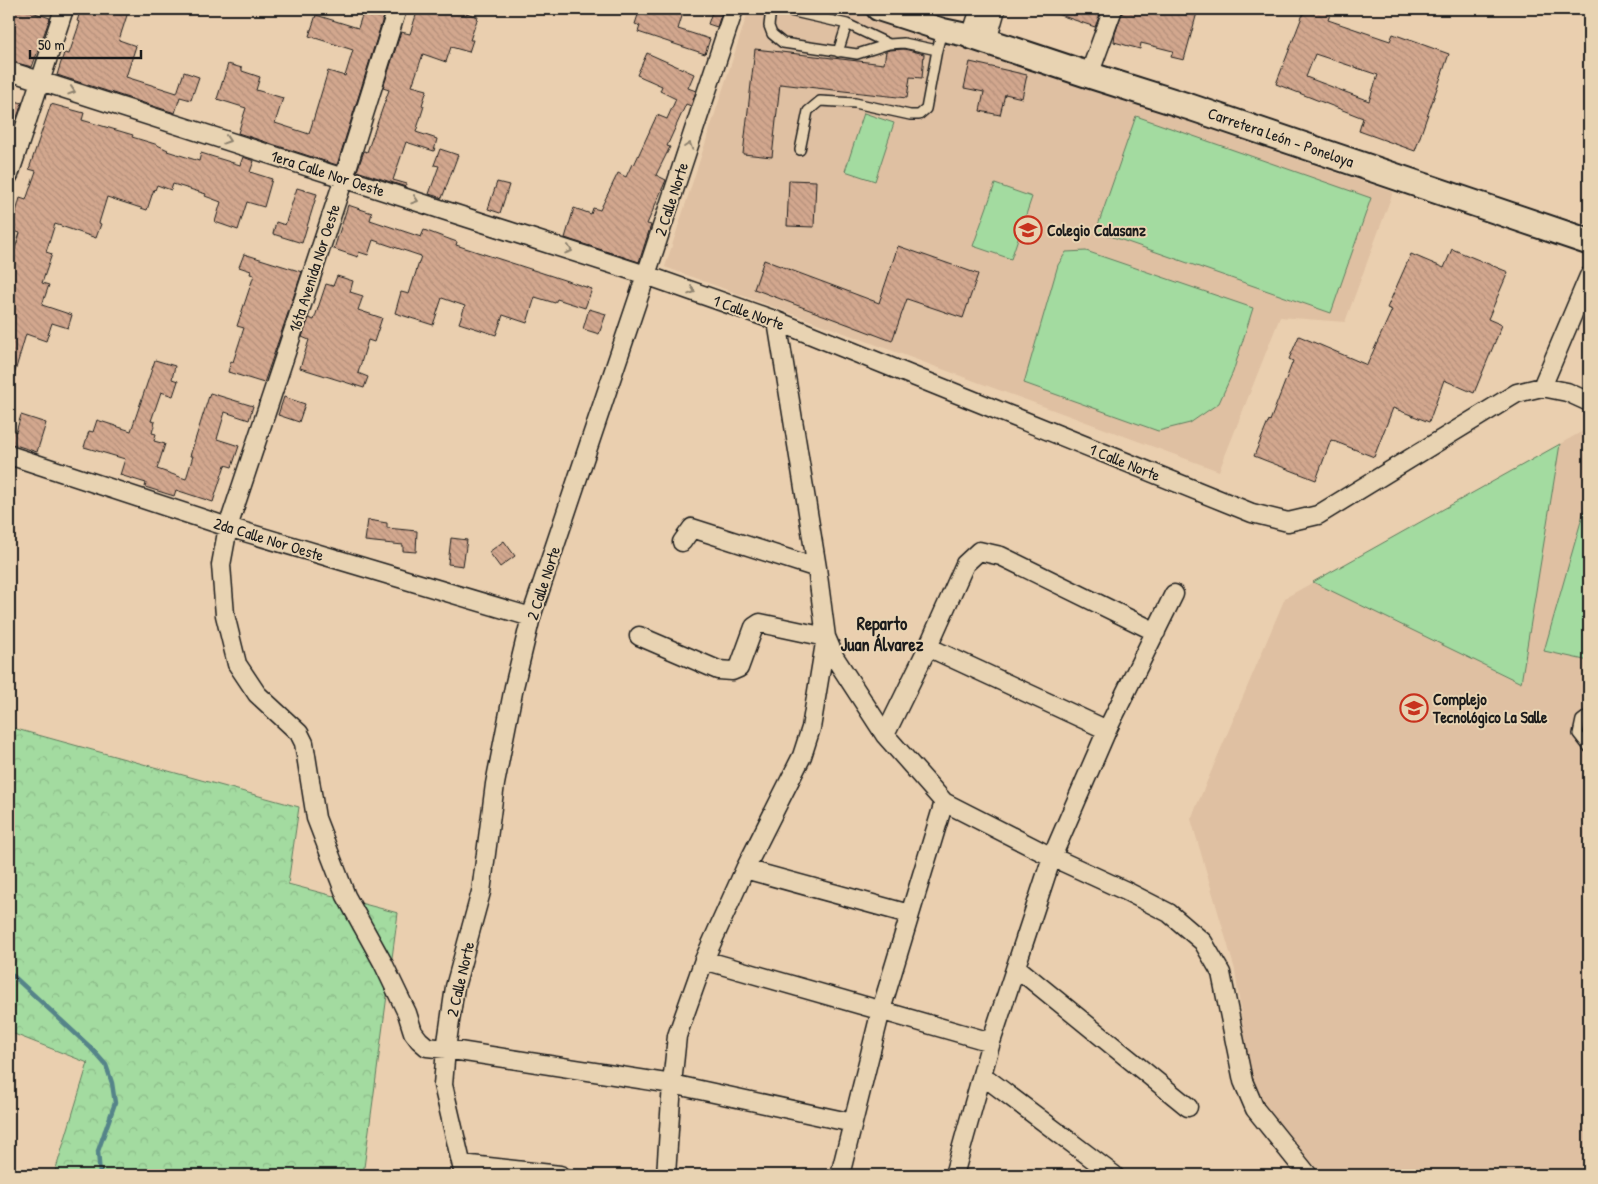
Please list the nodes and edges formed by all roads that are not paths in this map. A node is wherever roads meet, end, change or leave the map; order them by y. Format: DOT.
graph roads {
  1 [pos="64,9"];
  2 [pos="397,9"];
  3 [pos="734,9"];
  4 [pos="771,9"];
  5 [pos="781,9"];
  6 [pos="878,9"];
  7 [pos="917,9"];
  8 [pos="980,9"];
  9 [pos="996,9"];
  10 [pos="1113,9"];
  11 [pos="847,24"];
  12 [pos="979,38"];
  13 [pos="940,40"];
  14 [pos="889,44"];
  15 [pos="838,52"];
  16 [pos="9,71"];
  17 [pos="1089,76"];
  18 [pos="39,80"];
  19 [pos="800,150"];
  20 [pos="9,175"];
  21 [pos="344,178"];
  22 [pos="1589,242"];
  23 [pos="646,275"];
  24 [pos="1589,276"];
  25 [pos="777,321"];
  26 [pos="1542,387"];
  27 [pos="1589,402"];
  28 [pos="9,455"];
  29 [pos="228,527"];
  30 [pos="682,542"];
  31 [pos="817,568"];
  32 [pos="1174,594"];
  33 [pos="532,617"];
  34 [pos="1156,632"];
  35 [pos="639,636"];
  36 [pos="826,637"];
  37 [pos="928,647"];
  38 [pos="1589,714"];
  39 [pos="1107,730"];
  40 [pos="885,735"];
  41 [pos="1589,748"];
  42 [pos="944,802"];
  43 [pos="1052,857"];
  44 [pos="745,869"];
  45 [pos="909,914"];
  46 [pos="704,960"];
  47 [pos="1016,967"];
  48 [pos="881,1010"];
  49 [pos="991,1042"];
  50 [pos="446,1049"];
  51 [pos="982,1075"];
  52 [pos="672,1084"];
  53 [pos="1188,1107"];
  54 [pos="852,1123"];
  55 [pos="463,1170"];
  56 [pos="560,1175"];
  57 [pos="666,1175"];
  58 [pos="840,1175"];
  59 [pos="954,1175"];
  60 [pos="1114,1175"];
  61 [pos="1308,1175"];
  1 -- 18 [label="street"];
  2 -- 21 [label="street, 16ta Avenida Nor Oeste"];
  23 -- 3 [label="street, 2 Calle Norte, one-way"];
  4 -- 15 [label="lane"];
  5 -- 11 [label="lane"];
  6 -- 13 [label="street"];
  7 -- 12 [label="street"];
  8 -- 12 [label="street"];
  9 -- 12 [label="street"];
  10 -- 17 [label="street"];
  11 -- 14 [label="lane"];
  11 -- 15 [label="lane"];
  12 -- 13 [label="street"];
  12 -- 17 [label="main road, Carretera León - Poneloya"];
  13 -- 14 [label="lane"];
  13 -- 19 [label="lane"];
  14 -- 15 [label="lane"];
  16 -- 18 [label="street, 1era Calle Nor Oeste"];
  17 -- 22 [label="main road, Carretera León - Poneloya"];
  18 -- 20 [label="street"];
  18 -- 21 [label="street, 1era Calle Nor Oeste, one-way"];
  21 -- 23 [label="street, 1era Calle Nor Oeste, one-way"];
  21 -- 29 [label="street, 16ta Avenida Nor Oeste"];
  23 -- 25 [label="street, 1 Calle Norte, one-way"];
  23 -- 33 [label="street, 2 Calle Norte"];
  24 -- 26 [label="street"];
  25 -- 26 [label="street, 1 Calle Norte"];
  25 -- 31 [label="street"];
  26 -- 27 [label="street, 1 Calle Norte"];
  28 -- 29 [label="street, 2da Calle Nor Oeste"];
  29 -- 33 [label="street, 2da Calle Nor Oeste"];
  29 -- 50 [label="street, 16ta Avenida Nor Oeste"];
  30 -- 31 [label="street"];
  31 -- 36 [label="street"];
  32 -- 34 [label="street"];
  33 -- 50 [label="street, 2 Calle Norte"];
  34 -- 37 [label="street"];
  34 -- 39 [label="street"];
  35 -- 36 [label="street"];
  36 -- 40 [label="street"];
  36 -- 44 [label="street"];
  37 -- 39 [label="street"];
  37 -- 40 [label="street"];
  38 -- 41 [label="lane"];
  39 -- 43 [label="street"];
  40 -- 42 [label="street"];
  42 -- 43 [label="street"];
  42 -- 45 [label="street"];
  43 -- 47 [label="street"];
  43 -- 61 [label="street"];
  44 -- 45 [label="street"];
  44 -- 46 [label="street"];
  45 -- 48 [label="street"];
  46 -- 48 [label="street"];
  46 -- 52 [label="street"];
  47 -- 49 [label="street"];
  47 -- 53 [label="street"];
  48 -- 49 [label="street"];
  48 -- 54 [label="street"];
  49 -- 51 [label="street"];
  50 -- 52 [label="street, 16ta Avenida Nor Oeste"];
  50 -- 55 [label="street, 2 Calle Norte"];
  51 -- 59 [label="street"];
  51 -- 60 [label="street"];
  52 -- 54 [label="street, 16ta Avenida Nor Oeste"];
  52 -- 57 [label="street"];
  54 -- 58 [label="street"];
  55 -- 56 [label="street"];
}
